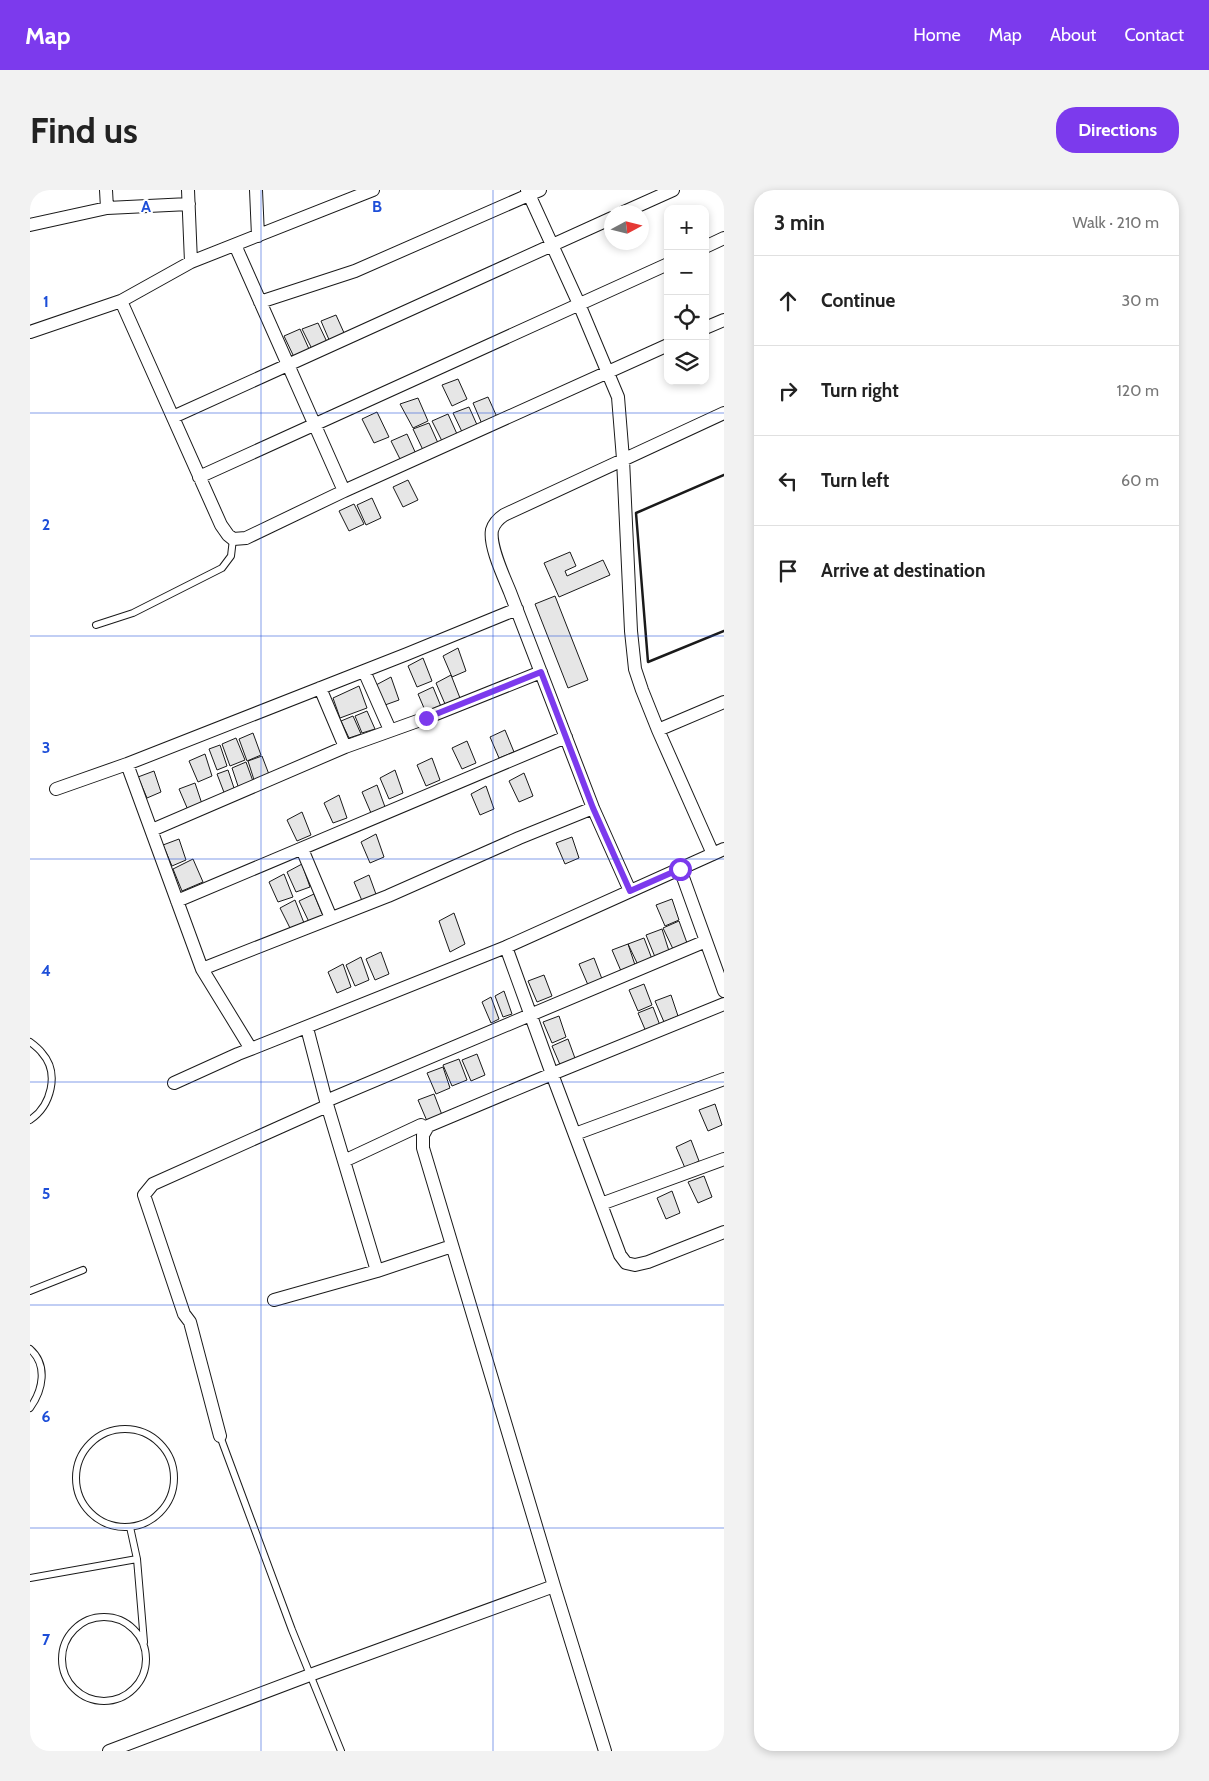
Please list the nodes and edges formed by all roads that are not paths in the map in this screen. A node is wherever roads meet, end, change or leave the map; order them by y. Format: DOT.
graph roads {
  1 [pos="106,190"];
  2 [pos="188,190"];
  3 [pos="256,190"];
  4 [pos="374,190"];
  5 [pos="673,190"];
  6 [pos="532,192"];
  7 [pos="189,204"];
  8 [pos="640,205"];
  9 [pos="107,208"];
  10 [pos="604,222"];
  11 [pos="30,225"];
  12 [pos="258,236"];
  13 [pos="724,238"];
  14 [pos="709,244"];
  15 [pos="235,245"];
  16 [pos="552,245"];
  17 [pos="191,262"];
  18 [pos="664,266"];
  19 [pos="121,301"];
  20 [pos="260,302"];
  21 [pos="579,304"];
  22 [pos="724,320"];
  23 [pos="709,326"];
  24 [pos="30,332"];
  25 [pos="664,347"];
  26 [pos="287,365"];
  27 [pos="608,371"];
  28 [pos="724,413"];
  29 [pos="173,417"];
  30 [pos="313,425"];
  31 [pos="623,459"];
  32 [pos="199,477"];
  33 [pos="344,492"];
  34 [pos="233,539"];
  35 [pos="516,609"];
  36 [pos="96,625"];
  37 [pos="364,670"];
  38 [pos="541,672"];
  39 [pos="320,688"];
  40 [pos="724,702"];
  41 [pos="390,730"];
  42 [pos="658,730"];
  43 [pos="566,737"];
  44 [pos="345,747"];
  45 [pos="127,764"];
  46 [pos="56,789"];
  47 [pos="593,808"];
  48 [pos="152,830"];
  49 [pos="302,848"];
  50 [pos="719,851"];
  51 [pos="680,869"];
  52 [pos="630,891"];
  53 [pos="177,901"];
  54 [pos="331,918"];
  55 [pos="706,941"];
  56 [pos="506,948"];
  57 [pos="202,969"];
  58 [pos="724,991"];
  59 [pos="724,1004"];
  60 [pos="531,1015"];
  61 [pos="306,1028"];
  62 [pos="30,1042"];
  63 [pos="251,1049"];
  64 [pos="552,1074"];
  65 [pos="724,1079"];
  66 [pos="174,1083"];
  67 [pos="326,1101"];
  68 [pos="30,1120"];
  69 [pos="421,1125"];
  70 [pos="575,1134"];
  71 [pos="724,1159"];
  72 [pos="344,1160"];
  73 [pos="601,1204"];
  74 [pos="724,1232"];
  75 [pos="452,1246"];
  76 [pos="83,1270"];
  77 [pos="377,1270"];
  78 [pos="30,1291"];
  79 [pos="274,1300"];
  80 [pos="30,1349"];
  81 [pos="30,1408"];
  82 [pos="220,1436"];
  83 [pos="130,1527"];
  84 [pos="137,1559"];
  85 [pos="30,1578"];
  86 [pos="554,1586"];
  87 [pos="145,1649"];
  88 [pos="310,1675"];
  89 [pos="109,1751"];
  90 [pos="341,1751"];
  91 [pos="606,1751"];
  1 -- 9 [label="street"];
  2 -- 7 [label="street"];
  3 -- 12 [label="street"];
  4 -- 12 [label="street"];
  5 -- 8 [label="street"];
  6 -- 16 [label="street"];
  6 -- 20 [label="street"];
  7 -- 9 [label="street"];
  7 -- 17 [label="street"];
  9 -- 11 [label="street"];
  10 -- 16 [label="street"];
  12 -- 15 [label="street"];
  13 -- 14 [label="street"];
  15 -- 17 [label="street"];
  15 -- 20 [label="street"];
  16 -- 21 [label="street"];
  16 -- 26 [label="street"];
  17 -- 19 [label="street"];
  18 -- 21 [label="street"];
  19 -- 24 [label="street"];
  19 -- 29 [label="street"];
  20 -- 26 [label="street"];
  21 -- 27 [label="street"];
  21 -- 30 [label="street"];
  22 -- 23 [label="street"];
  25 -- 27 [label="street"];
  26 -- 29 [label="street"];
  26 -- 30 [label="street"];
  27 -- 31 [label="street"];
  27 -- 33 [label="street"];
  28 -- 31 [label="street"];
  29 -- 32 [label="street"];
  30 -- 32 [label="street"];
  30 -- 33 [label="street"];
  31 -- 35 [label="street"];
  31 -- 42 [label="street"];
  32 -- 34 [label="street"];
  33 -- 34 [label="street"];
  34 -- 36 [label="lane"];
  35 -- 37 [label="street"];
  35 -- 38 [label="street"];
  37 -- 39 [label="street"];
  37 -- 41 [label="street"];
  38 -- 41 [label="street"];
  38 -- 43 [label="street"];
  39 -- 44 [label="street"];
  39 -- 45 [label="street"];
  40 -- 42 [label="street"];
  41 -- 44 [label="street"];
  42 -- 50 [label="street"];
  43 -- 47 [label="street"];
  43 -- 49 [label="street"];
  44 -- 48 [label="street"];
  45 -- 46 [label="street"];
  45 -- 48 [label="street"];
  47 -- 52 [label="street"];
  47 -- 54 [label="street"];
  48 -- 53 [label="street"];
  49 -- 53 [label="street"];
  49 -- 54 [label="street"];
  50 -- 51 [label="street"];
  51 -- 52 [label="street"];
  51 -- 55 [label="street"];
  52 -- 56 [label="street"];
  53 -- 57 [label="street"];
  54 -- 57 [label="street"];
  55 -- 58 [label="street"];
  55 -- 60 [label="street"];
  56 -- 60 [label="street"];
  56 -- 61 [label="street"];
  57 -- 63 [label="street"];
  59 -- 64 [label="street"];
  60 -- 64 [label="street"];
  60 -- 67 [label="street"];
  61 -- 63 [label="street"];
  61 -- 67 [label="street"];
  62 -- 68 [label="lane"];
  63 -- 66 [label="street"];
  64 -- 70 [label="street"];
  64 -- 75 [label="street"];
  65 -- 70 [label="street"];
  67 -- 72 [label="street"];
  67 -- 82 [label="street"];
  69 -- 72 [label="street"];
  70 -- 73 [label="street"];
  71 -- 73 [label="street"];
  72 -- 77 [label="street"];
  73 -- 74 [label="street"];
  75 -- 77 [label="street"];
  75 -- 86 [label="street"];
  76 -- 78 [label="lane"];
  77 -- 79 [label="street"];
  80 -- 81 [label="lane"];
  82 -- 88 [label="lane"];
  83 -- 83 [label="lane"];
  83 -- 84 [label="lane"];
  84 -- 85 [label="lane"];
  84 -- 87 [label="lane"];
  86 -- 88 [label="street"];
  86 -- 91 [label="street"];
  87 -- 87 [label="lane"];
  88 -- 89 [label="street"];
  88 -- 90 [label="lane"];
}
